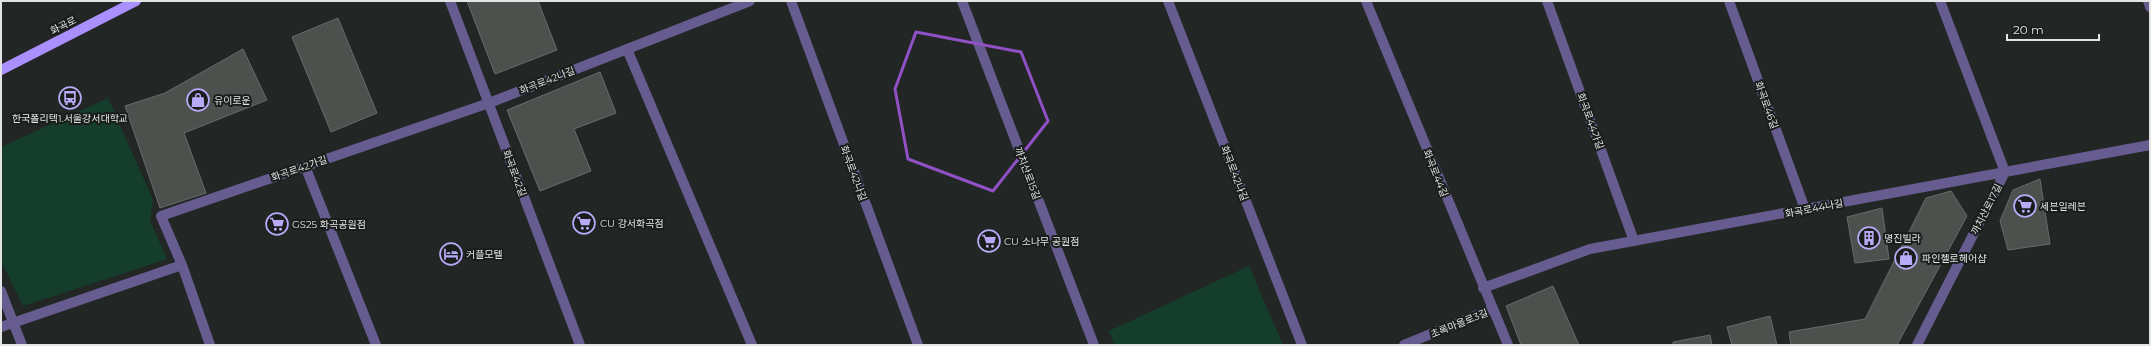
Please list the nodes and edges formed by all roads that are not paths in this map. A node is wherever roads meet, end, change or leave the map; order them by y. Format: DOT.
graph roads {
  1 [pos="136,1"];
  2 [pos="450,1"];
  3 [pos="750,1"];
  4 [pos="791,1"];
  5 [pos="962,1"];
  6 [pos="1168,1"];
  7 [pos="1366,1"];
  8 [pos="1547,1"];
  9 [pos="1729,1"];
  10 [pos="1940,1"];
  11 [pos="2148,1"];
  12 [pos="2150,7"];
  13 [pos="627,49"];
  14 [pos="1,70"];
  15 [pos="489,103"];
  16 [pos="2150,145"];
  17 [pos="305,166"];
  18 [pos="2005,172"];
  19 [pos="1805,209"];
  20 [pos="1634,241"];
  21 [pos="182,265"];
  22 [pos="1483,288"];
  23 [pos="1,291"];
  24 [pos="1492,309"];
  25 [pos="14,322"];
  26 [pos="1,327"];
  27 [pos="22,345"];
  28 [pos="210,345"];
  29 [pos="376,345"];
  30 [pos="580,345"];
  31 [pos="752,345"];
  32 [pos="918,345"];
  33 [pos="1094,345"];
  34 [pos="1302,345"];
  35 [pos="1404,345"];
  36 [pos="1508,345"];
  37 [pos="1917,345"];
  1 -- 14 [label="main road, 화곡로"];
  2 -- 15 [label="street, 화곡로42길"];
  3 -- 13 [label="street, 화곡로42나길"];
  4 -- 32 [label="street, 화곡로42나길"];
  5 -- 33 [label="street, 까치산로15길"];
  6 -- 34 [label="street, 화곡로42나길"];
  7 -- 22 [label="street, 화곡로44길"];
  8 -- 20 [label="street, 화곡로44가길"];
  9 -- 19 [label="street, 화곡로46길"];
  10 -- 18 [label="street, 까치산로17길"];
  11 -- 12 [label="street"];
  13 -- 15 [label="street, 화곡로42나길"];
  13 -- 31 [label="street"];
  15 -- 17 [label="street, 화곡로42가길"];
  15 -- 30 [label="street, 화곡로42길"];
  16 -- 18 [label="street, 화곡로44나길"];
  17 -- 21 [label="street, 화곡로42가길"];
  17 -- 29 [label="street"];
  18 -- 19 [label="street, 화곡로44나길"];
  18 -- 37 [label="street, 까치산로17길"];
  19 -- 20 [label="street, 화곡로44나길"];
  20 -- 22 [label="street, 화곡로44나길"];
  21 -- 25 [label="street"];
  21 -- 28 [label="street, 화곡로42가길"];
  22 -- 24 [label="street, 화곡로44길"];
  23 -- 25 [label="street"];
  24 -- 35 [label="street, 초록마을로3길"];
  24 -- 36 [label="street, 화곡로44길"];
  25 -- 26 [label="street"];
  25 -- 27 [label="street"];
}
